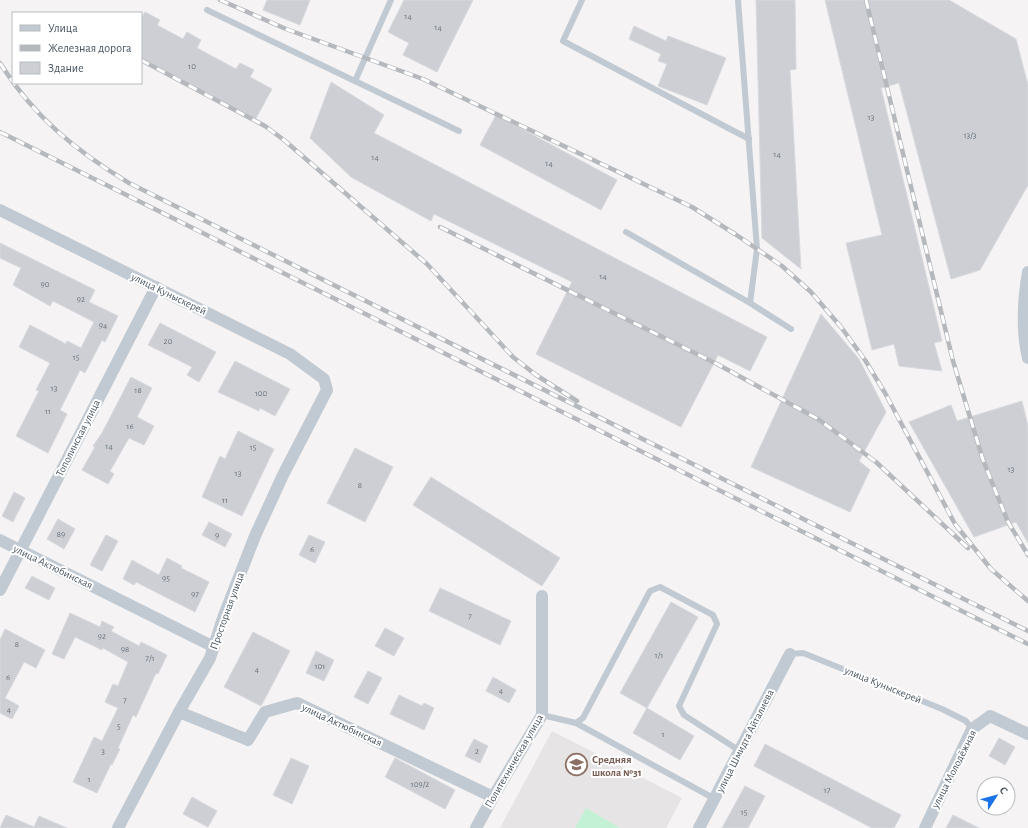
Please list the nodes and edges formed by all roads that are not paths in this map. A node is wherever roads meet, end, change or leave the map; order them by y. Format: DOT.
graph roads {
  1 [pos="391,0"];
  2 [pos="582,0"];
  3 [pos="738,0"];
  4 [pos="207,10"];
  5 [pos="355,81"];
  6 [pos="459,131"];
  7 [pos="749,139"];
  8 [pos="0,210"];
  9 [pos="626,232"];
  10 [pos="1028,272"];
  11 [pos="156,287"];
  12 [pos="750,303"];
  13 [pos="792,329"];
  14 [pos="1028,358"];
  15 [pos="327,390"];
  16 [pos="0,540"];
  17 [pos="19,550"];
  18 [pos="0,590"];
  19 [pos="542,596"];
  20 [pos="214,647"];
  21 [pos="790,654"];
  22 [pos="179,712"];
  23 [pos="542,715"];
  24 [pos="576,723"];
  25 [pos="972,729"];
  26 [pos="1028,734"];
  27 [pos="740,751"];
  28 [pos="493,797"];
  29 [pos="715,799"];
  30 [pos="118,828"];
  31 [pos="476,828"];
  32 [pos="699,828"];
  33 [pos="925,828"];
  1 -- 5 [label="lane"];
  2 -- 7 [label="lane"];
  3 -- 7 [label="lane"];
  4 -- 5 [label="lane"];
  5 -- 6 [label="lane"];
  7 -- 12 [label="lane"];
  8 -- 11 [label="street, улица Куныскерей"];
  9 -- 12 [label="lane"];
  10 -- 14 [label="street"];
  11 -- 15 [label="street, улица Куныскерей"];
  11 -- 17 [label="street, Тополинская улица"];
  12 -- 13 [label="lane"];
  15 -- 20 [label="street, Просторная улица"];
  16 -- 17 [label="street, улица Актюбинская"];
  17 -- 18 [label="street, Тополинская улица"];
  17 -- 20 [label="street, улица Актюбинская"];
  19 -- 23 [label="street, Политехническая улица"];
  20 -- 22 [label="street, Просторная улица"];
  21 -- 25 [label="lane, улица Куныскерей"];
  21 -- 27 [label="street, улица Шмидта Айталиева"];
  22 -- 28 [label="street, улица Актюбинская"];
  22 -- 30 [label="street, Просторная улица"];
  23 -- 24 [label="lane"];
  23 -- 28 [label="street, Политехническая улица"];
  24 -- 27 [label="lane"];
  24 -- 29 [label="lane"];
  25 -- 26 [label="street, улица Молодёжная"];
  25 -- 33 [label="street, улица Молодёжная"];
  27 -- 29 [label="street, улица Шмидта Айталиева"];
  28 -- 31 [label="street, Политехническая улица"];
  29 -- 32 [label="street, улица Шмидта Айталиева"];
}
